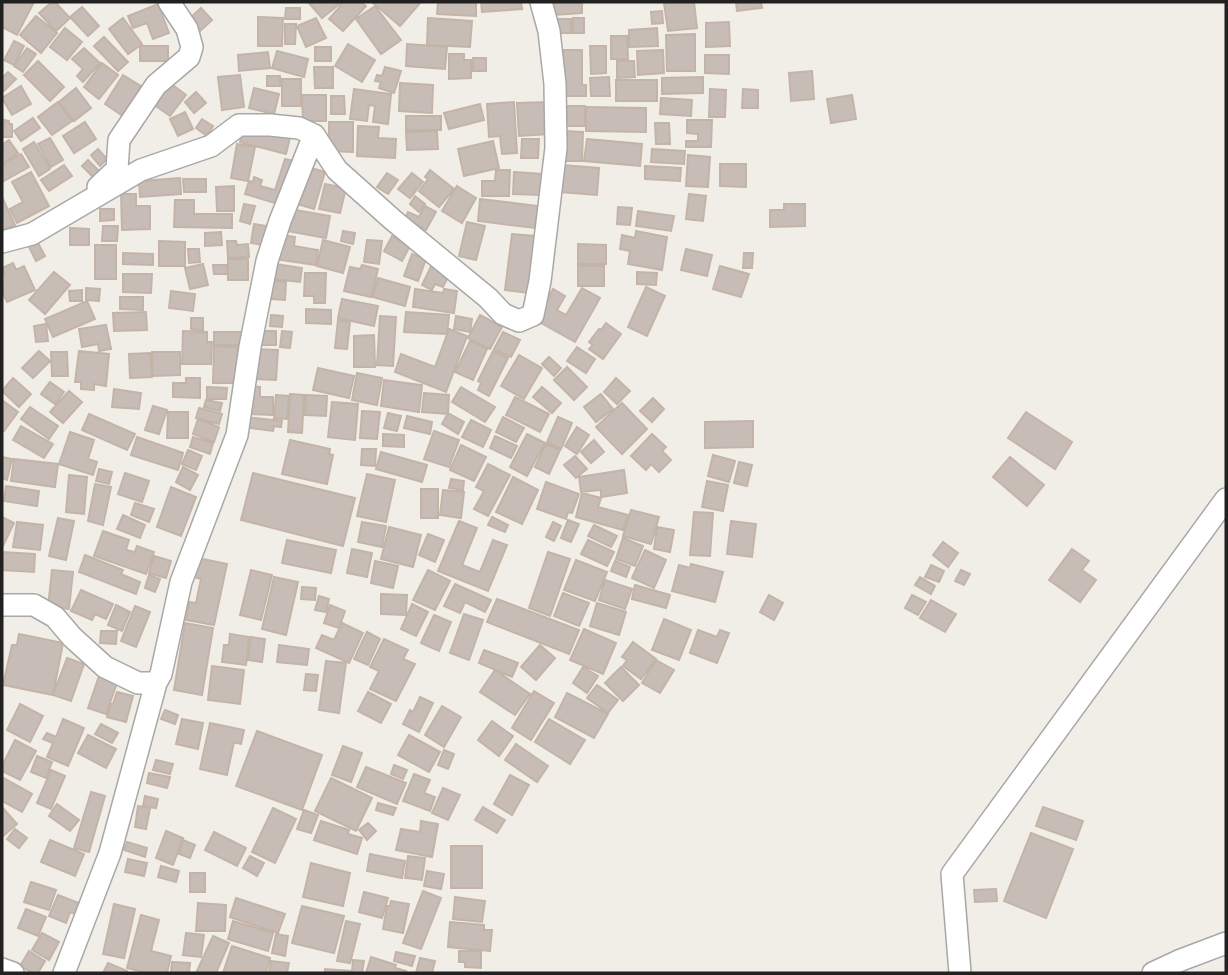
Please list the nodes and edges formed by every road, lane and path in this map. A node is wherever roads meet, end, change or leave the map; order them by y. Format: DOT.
graph roads {
  1 [pos="169,2"];
  2 [pos="541,2"];
  3 [pos="314,135"];
  4 [pos="76,207"];
  5 [pos="2,242"];
  6 [pos="1226,499"];
  7 [pos="2,605"];
  8 [pos="156,683"];
  9 [pos="1226,943"];
  10 [pos="2,969"];
  11 [pos="13,973"];
  12 [pos="64,973"];
  13 [pos="960,973"];
  14 [pos="1153,973"];
  1 -- 4 [label="street"];
  2 -- 3 [label="street"];
  3 -- 4 [label="street"];
  3 -- 8 [label="street"];
  4 -- 5 [label="street"];
  6 -- 13 [label="street"];
  7 -- 8 [label="street"];
  8 -- 12 [label="street"];
  9 -- 14 [label="street"];
  10 -- 11 [label="street"];
}
